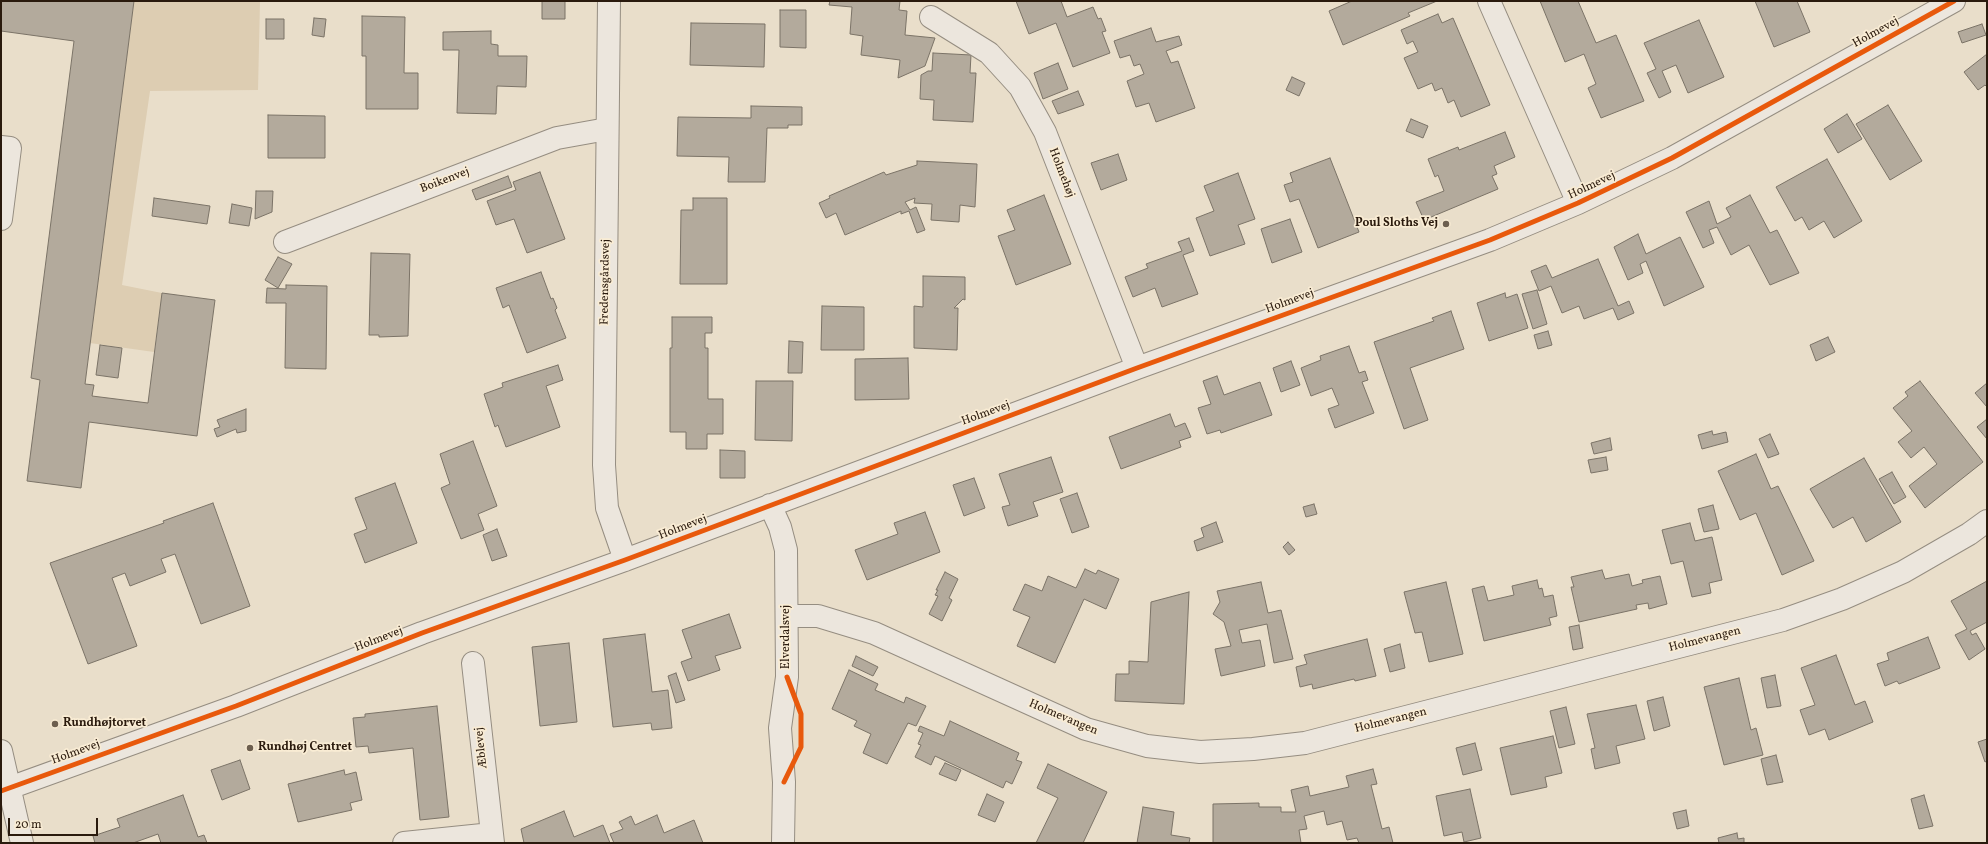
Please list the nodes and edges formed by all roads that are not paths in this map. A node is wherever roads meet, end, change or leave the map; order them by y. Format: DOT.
graph roads {
  1 [pos="609,1"];
  2 [pos="1489,1"];
  3 [pos="1954,1"];
  4 [pos="931,17"];
  5 [pos="608,129"];
  6 [pos="1,147"];
  7 [pos="1578,203"];
  8 [pos="1,219"];
  9 [pos="285,242"];
  10 [pos="1137,368"];
  11 [pos="770,505"];
  12 [pos="1987,521"];
  13 [pos="625,560"];
  14 [pos="788,616"];
  15 [pos="473,663"];
  16 [pos="1,751"];
  17 [pos="5,789"];
  18 [pos="492,838"];
  19 [pos="22,843"];
  20 [pos="404,843"];
  21 [pos="783,843"];
  1 -- 5 [label="street, Fredensgårdsvej"];
  2 -- 7 [label="street"];
  3 -- 7 [label="street, Holmevej"];
  4 -- 10 [label="street, Holmehøj"];
  5 -- 9 [label="street, Boikenvej"];
  5 -- 13 [label="street, Fredensgårdsvej"];
  6 -- 8 [label="street"];
  7 -- 10 [label="street, Holmevej"];
  10 -- 11 [label="street, Holmevej"];
  11 -- 13 [label="street, Holmevej"];
  11 -- 14 [label="street, Elverdalsvej"];
  12 -- 14 [label="street, Holmevangen"];
  13 -- 17 [label="street, Holmevej"];
  14 -- 21 [label="street, Elverdalsvej"];
  15 -- 18 [label="street, Æblevej"];
  16 -- 17 [label="street"];
  17 -- 19 [label="street"];
  18 -- 20 [label="street, Æblevej"];
}
